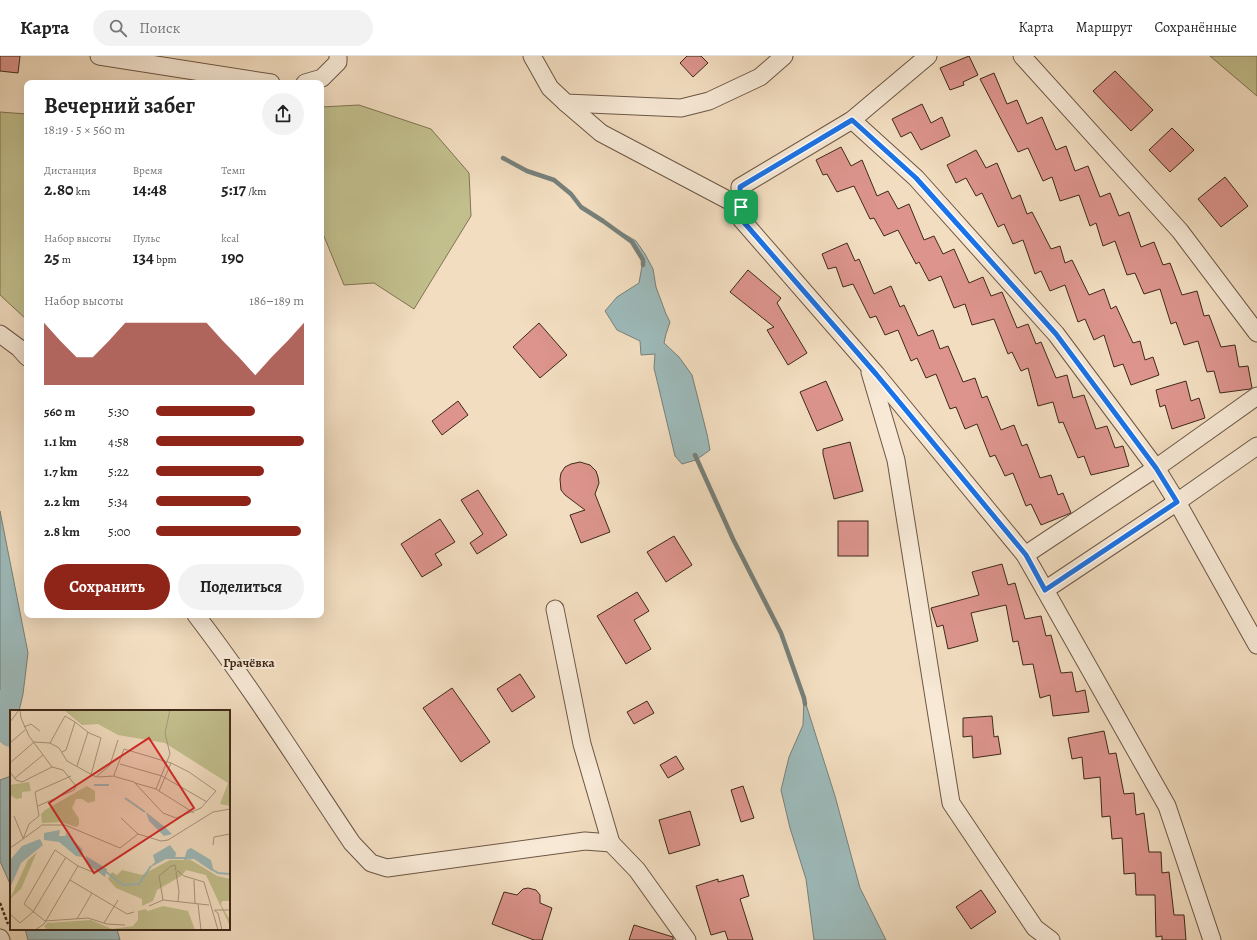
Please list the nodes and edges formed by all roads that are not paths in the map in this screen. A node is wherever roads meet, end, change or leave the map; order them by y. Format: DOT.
graph roads {
  1 [pos="100,56"];
  2 [pos="338,56"];
  3 [pos="532,56"];
  4 [pos="784,56"];
  5 [pos="928,56"];
  6 [pos="1022,56"];
  7 [pos="252,80"];
  8 [pos="315,80"];
  9 [pos="566,103"];
  10 [pos="852,120"];
  11 [pos="741,207"];
  12 [pos="1257,333"];
  13 [pos="0,334"];
  14 [pos="24,354"];
  15 [pos="868,366"];
  16 [pos="1257,396"];
  17 [pos="1257,446"];
  18 [pos="1156,468"];
  19 [pos="1177,502"];
  20 [pos="1026,555"];
  21 [pos="1045,590"];
  22 [pos="555,609"];
  23 [pos="198,618"];
  24 [pos="1257,645"];
  25 [pos="611,843"];
  26 [pos="687,940"];
  27 [pos="1051,940"];
  28 [pos="1212,940"];
  1 -- 7 [label="street"];
  2 -- 8 [label="street"];
  3 -- 9 [label="street"];
  4 -- 9 [label="street"];
  5 -- 10 [label="street"];
  6 -- 12 [label="street"];
  9 -- 11 [label="street"];
  10 -- 11 [label="street"];
  10 -- 18 [label="street"];
  11 -- 15 [label="street"];
  13 -- 14 [label="street"];
  15 -- 20 [label="street"];
  15 -- 27 [label="street"];
  16 -- 18 [label="street"];
  17 -- 19 [label="street"];
  18 -- 19 [label="street"];
  18 -- 20 [label="street"];
  19 -- 21 [label="street"];
  19 -- 24 [label="street"];
  20 -- 21 [label="street"];
  21 -- 28 [label="street"];
  22 -- 25 [label="street"];
  23 -- 25 [label="street"];
  25 -- 26 [label="street"];
}
